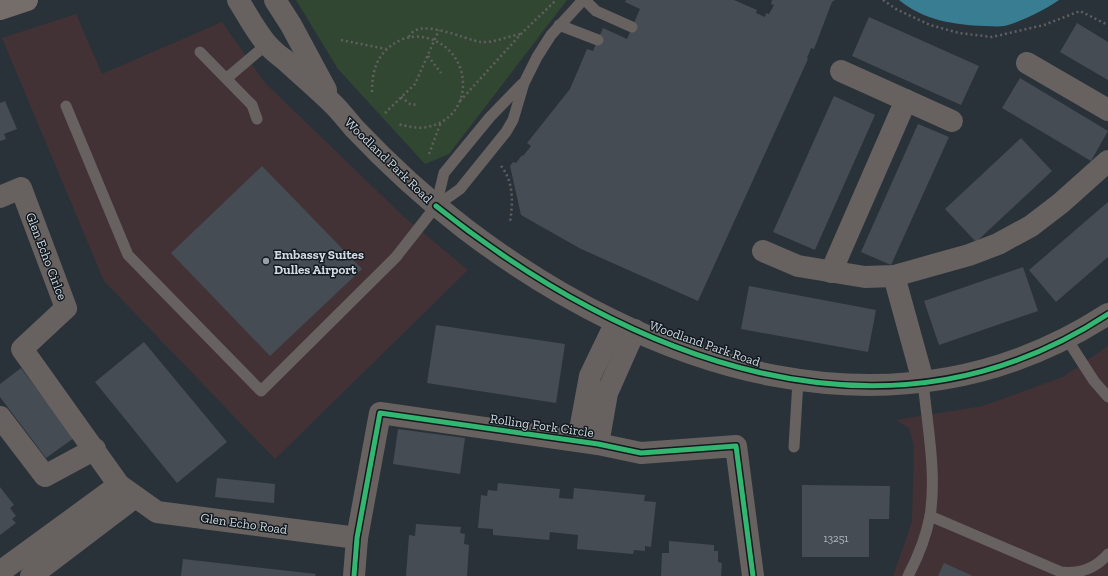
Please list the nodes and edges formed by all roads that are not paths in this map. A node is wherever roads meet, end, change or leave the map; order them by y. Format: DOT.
graph roads {
  1 [pos="27,0"];
  2 [pos="238,0"];
  3 [pos="275,0"];
  4 [pos="584,0"];
  5 [pos="0,9"];
  6 [pos="559,25"];
  7 [pos="632,27"];
  8 [pos="598,40"];
  9 [pos="267,44"];
  10 [pos="200,52"];
  11 [pos="1026,64"];
  12 [pos="841,71"];
  13 [pos="227,78"];
  14 [pos="524,83"];
  15 [pos="906,100"];
  16 [pos="334,105"];
  17 [pos="66,106"];
  18 [pos="1108,110"];
  19 [pos="257,119"];
  20 [pos="952,121"];
  21 [pos="1108,161"];
  22 [pos="0,197"];
  23 [pos="436,206"];
  24 [pos="763,251"];
  25 [pos="831,272"];
  26 [pos="894,276"];
  27 [pos="1108,314"];
  28 [pos="625,326"];
  29 [pos="1067,339"];
  30 [pos="798,381"];
  31 [pos="923,381"];
  32 [pos="1108,397"];
  33 [pos="0,417"];
  34 [pos="588,443"];
  35 [pos="794,447"];
  36 [pos="94,449"];
  37 [pos="127,491"];
  38 [pos="930,516"];
  39 [pos="357,538"];
  40 [pos="1108,554"];
  41 [pos="0,572"];
  42 [pos="31,576"];
  43 [pos="354,576"];
  44 [pos="753,576"];
  45 [pos="908,576"];
  1 -- 5 [label="main road"];
  2 -- 9 [label="street, Woodland Park Road"];
  3 -- 16 [label="street, Woodland Park Road"];
  4 -- 6 [label="lane"];
  4 -- 7 [label="lane"];
  6 -- 8 [label="lane"];
  6 -- 14 [label="lane"];
  9 -- 13 [label="lane"];
  9 -- 16 [label="street, Woodland Park Road"];
  10 -- 13 [label="lane"];
  11 -- 18 [label="street"];
  12 -- 15 [label="street"];
  13 -- 19 [label="lane"];
  14 -- 23 [label="lane"];
  14 -- 23 [label="lane"];
  15 -- 20 [label="street"];
  15 -- 25 [label="street"];
  16 -- 23 [label="street, Woodland Park Road"];
  17 -- 23 [label="lane"];
  21 -- 26 [label="street"];
  22 -- 36 [label="street, Glen Echo Cirlce"];
  23 -- 28 [label="street, Woodland Park Road"];
  24 -- 25 [label="street"];
  25 -- 26 [label="street"];
  26 -- 31 [label="street"];
  27 -- 29 [label="street, Woodland Park Road"];
  28 -- 30 [label="street, Woodland Park Road"];
  28 -- 34 [label="street"];
  29 -- 31 [label="street, Woodland Park Road"];
  29 -- 32 [label="lane"];
  30 -- 31 [label="street, Woodland Park Road"];
  30 -- 35 [label="lane"];
  31 -- 38 [label="lane"];
  33 -- 36 [label="street"];
  34 -- 39 [label="street, Rolling Fork Circle"];
  34 -- 44 [label="street, Rolling Fork Circle"];
  36 -- 37 [label="street, Glen Echo Cirlce"];
  37 -- 39 [label="street, Glen Echo Road"];
  37 -- 41 [label="street"];
  37 -- 42 [label="street"];
  38 -- 40 [label="lane"];
  38 -- 45 [label="lane"];
  39 -- 43 [label="street, Rolling Fork Circle"];
}
